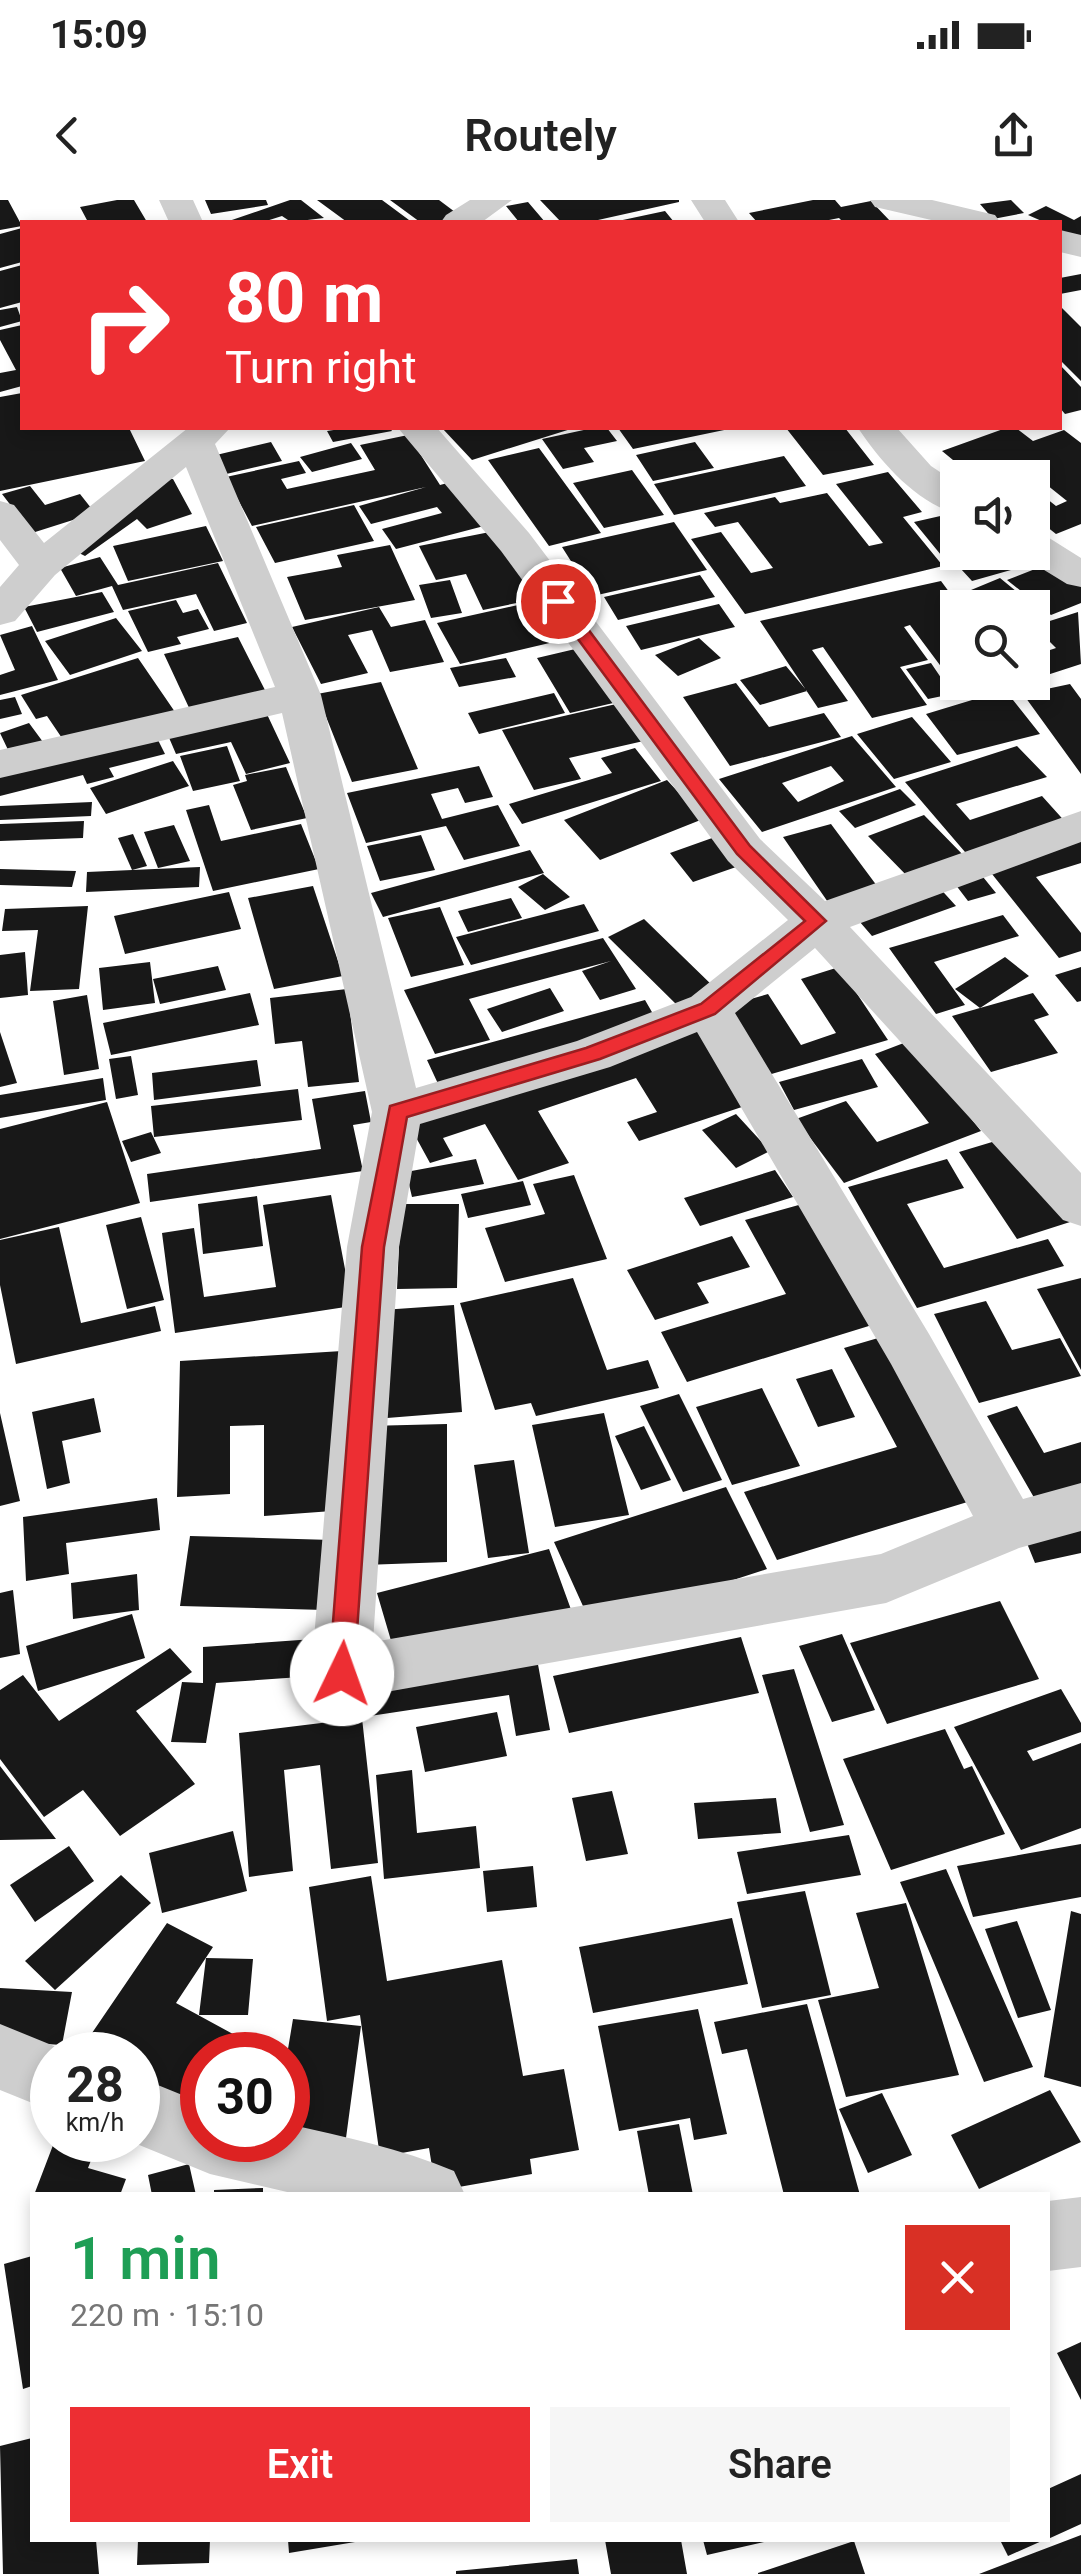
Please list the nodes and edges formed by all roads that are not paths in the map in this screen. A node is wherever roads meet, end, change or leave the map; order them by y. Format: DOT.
graph roads {
  1 [pos="495,200"];
  2 [pos="887,200"];
  3 [pos="461,220"];
  4 [pos="974,220"];
  5 [pos="419,430"];
  6 [pos="880,430"];
  7 [pos="203,434"];
  8 [pos="940,490"];
  9 [pos="0,514"];
  10 [pos="1053,544"];
  11 [pos="40,566"];
  12 [pos="1081,575"];
  13 [pos="0,612"];
  14 [pos="300,695"];
  15 [pos="0,764"];
  16 [pos="1081,826"];
  17 [pos="817,921"];
  18 [pos="708,1009"];
  19 [pos="397,1112"];
  20 [pos="1081,1206"];
  21 [pos="1081,1506"];
  22 [pos="1009,1528"];
  23 [pos="0,2058"];
  24 [pos="30,2070"];
  25 [pos="305,2162"];
  26 [pos="422,2192"];
  27 [pos="1081,2232"];
  28 [pos="1050,2236"];
  1 -- 3 [label="street"];
  2 -- 4 [label="street"];
  5 -- 17 [label="street"];
  6 -- 8 [label="street"];
  7 -- 11 [label="street"];
  7 -- 14 [label="street"];
  9 -- 11 [label="street"];
  10 -- 12 [label="street"];
  11 -- 13 [label="street"];
  14 -- 15 [label="street"];
  14 -- 19 [label="street"];
  16 -- 17 [label="street"];
  17 -- 18 [label="street"];
  17 -- 20 [label="street"];
  18 -- 19 [label="street"];
  18 -- 22 [label="street"];
  19 -- 22 [label="street"];
  21 -- 22 [label="street"];
  23 -- 24 [label="street"];
  25 -- 26 [label="street"];
  27 -- 28 [label="street"];
}
